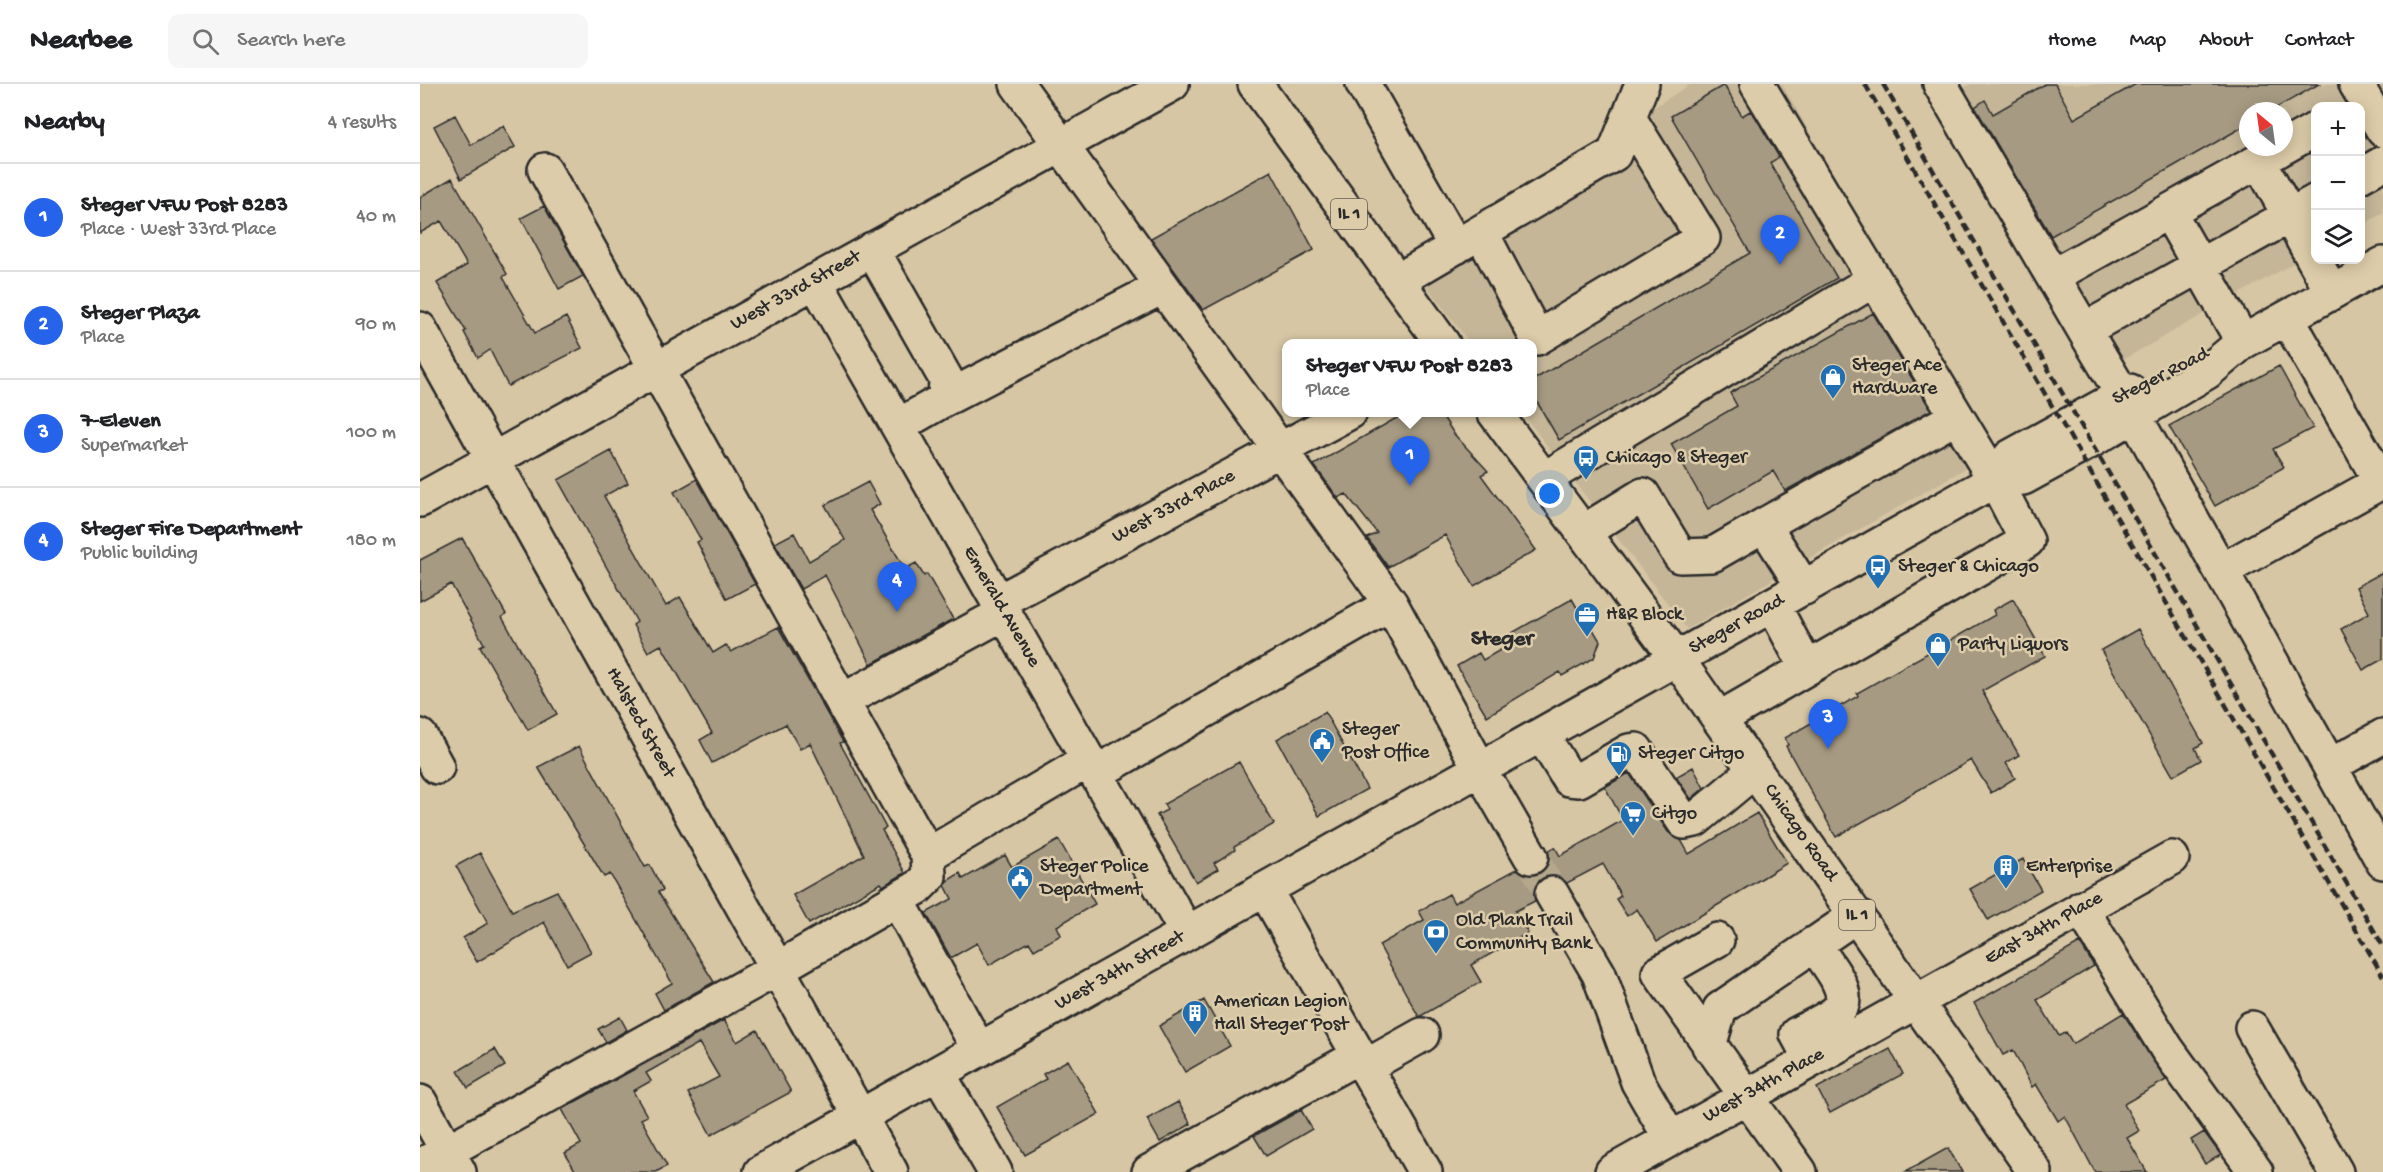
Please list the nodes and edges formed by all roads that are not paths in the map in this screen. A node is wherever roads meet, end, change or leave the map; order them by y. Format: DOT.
graph roads {
  1 [pos="1017,84"];
  2 [pos="1172,84"];
  3 [pos="1254,84"];
  4 [pos="1363,84"];
  5 [pos="1642,84"];
  6 [pos="1757,84"];
  7 [pos="1940,84"];
  8 [pos="2360,97"];
  9 [pos="1629,118"];
  10 [pos="2383,130"];
  11 [pos="2311,132"];
  12 [pos="1061,145"];
  13 [pos="2259,161"];
  14 [pos="2383,163"];
  15 [pos="545,170"];
  16 [pos="2365,174"];
  17 [pos="2303,208"];
  18 [pos="2169,212"];
  19 [pos="1468,240"];
  20 [pos="872,249"];
  21 [pos="2383,264"];
  22 [pos="2199,266"];
  23 [pos="2053,276"];
  24 [pos="1872,280"];
  25 [pos="815,281"];
  26 [pos="1397,281"];
  27 [pos="1162,287"];
  28 [pos="2332,292"];
  29 [pos="2287,318"];
  30 [pos="420,329"];
  31 [pos="2084,330"];
  32 [pos="1439,339"];
  33 [pos="2243,342"];
  34 [pos="656,369"];
  35 [pos="945,399"];
  36 [pos="2128,405"];
  37 [pos="1341,417"];
  38 [pos="1498,417"];
  39 [pos="1956,417"];
  40 [pos="898,426"];
  41 [pos="1281,450"];
  42 [pos="493,460"];
  43 [pos="1544,479"];
  44 [pos="1995,480"];
  45 [pos="2382,482"];
  46 [pos="420,500"];
  47 [pos="1764,525"];
  48 [pos="1583,532"];
  49 [pos="2222,571"];
  50 [pos="1804,588"];
  51 [pos="1391,604"];
  52 [pos="1773,604"];
  53 [pos="1001,607"];
  54 [pos="1677,659"];
  55 [pos="1806,667"];
  56 [pos="842,701"];
  57 [pos="1719,719"];
  58 [pos="1542,735"];
  59 [pos="420,736"];
  60 [pos="2383,736"];
  61 [pos="2330,766"];
  62 [pos="437,767"];
  63 [pos="1092,767"];
  64 [pos="1480,769"];
  65 [pos="1755,770"];
  66 [pos="1524,846"];
  67 [pos="928,855"];
  68 [pos="2172,858"];
  69 [pos="2383,862"];
  70 [pos="1264,890"];
  71 [pos="1552,894"];
  72 [pos="897,899"];
  73 [pos="2081,908"];
  74 [pos="1857,915"];
  75 [pos="1187,933"];
  76 [pos="1717,940"];
  77 [pos="1813,944"];
  78 [pos="777,969"];
  79 [pos="1917,1000"];
  80 [pos="2252,1028"];
  81 [pos="1422,1035"];
  82 [pos="1709,1046"];
  83 [pos="979,1050"];
  84 [pos="1811,1060"];
  85 [pos="1362,1061"];
  86 [pos="938,1073"];
  87 [pos="1745,1097"];
  88 [pos="420,1102"];
  89 [pos="860,1117"];
  90 [pos="1671,1139"];
  91 [pos="1196,1161"];
  92 [pos="442,1163"];
  93 [pos="761,1172"];
  94 [pos="891,1172"];
  95 [pos="995,1172"];
  96 [pos="1149,1172"];
  97 [pos="1425,1172"];
  98 [pos="1612,1172"];
  99 [pos="1800,1172"];
  100 [pos="2035,1172"];
  101 [pos="2256,1172"];
  102 [pos="2336,1172"];
  1 -- 12 [label="street"];
  2 -- 12 [label="street, West 33rd Street"];
  3 -- 26 [label="street, IL 1"];
  4 -- 19 [label="street"];
  5 -- 9 [label="street"];
  6 -- 24 [label="street"];
  7 -- 23 [label="street"];
  8 -- 10 [label="street"];
  9 -- 19 [label="street"];
  9 -- 19 [label="street"];
  11 -- 13 [label="street"];
  12 -- 20 [label="street, West 33rd Street"];
  12 -- 27 [label="street"];
  13 -- 17 [label="street"];
  13 -- 18 [label="street"];
  14 -- 16 [label="street"];
  15 -- 34 [label="street"];
  17 -- 22 [label="street"];
  17 -- 28 [label="street"];
  18 -- 22 [label="street"];
  18 -- 23 [label="street"];
  19 -- 26 [label="street"];
  20 -- 25 [label="street, West 33rd Street"];
  20 -- 35 [label="street"];
  21 -- 28 [label="street, Steger Road"];
  22 -- 31 [label="street"];
  22 -- 33 [label="street"];
  23 -- 31 [label="street"];
  24 -- 39 [label="street"];
  24 -- 43 [label="street"];
  25 -- 34 [label="street, West 33rd Street"];
  25 -- 40 [label="street, Emerald Avenue"];
  26 -- 32 [label="street, IL 1"];
  27 -- 35 [label="street"];
  27 -- 41 [label="street"];
  28 -- 29 [label="street, Steger Road"];
  29 -- 33 [label="street, Steger Road"];
  29 -- 45 [label="street"];
  30 -- 42 [label="street, Halsted Street"];
  31 -- 36 [label="street"];
  33 -- 36 [label="street, Steger Road"];
  34 -- 42 [label="street, West 33rd Street"];
  34 -- 56 [label="street"];
  35 -- 40 [label="street"];
  36 -- 44 [label="street, Steger Road"];
  36 -- 49 [label="street"];
  37 -- 41 [label="street, West 33rd Place"];
  38 -- 43 [label="street, Chicago Road / IL 1"];
  39 -- 44 [label="street"];
  39 -- 47 [label="street"];
  40 -- 53 [label="street, Emerald Avenue"];
  41 -- 51 [label="street"];
  41 -- 53 [label="street, West 33rd Place"];
  42 -- 46 [label="street, West 33rd Street"];
  42 -- 78 [label="street, Halsted Street"];
  43 -- 48 [label="street, Chicago Road / IL 1"];
  44 -- 50 [label="street, Steger Road"];
  44 -- 55 [label="street"];
  45 -- 49 [label="street"];
  47 -- 48 [label="street"];
  47 -- 50 [label="street"];
  48 -- 54 [label="street, Chicago Road / IL 1"];
  49 -- 61 [label="street"];
  50 -- 52 [label="street, Steger Road"];
  51 -- 63 [label="street"];
  51 -- 64 [label="street"];
  52 -- 54 [label="street, Steger Road"];
  52 -- 55 [label="street"];
  53 -- 56 [label="street, West 33rd Place"];
  53 -- 63 [label="street, Emerald Avenue"];
  54 -- 57 [label="street, Chicago Road / IL 1"];
  54 -- 58 [label="street, Steger Road"];
  55 -- 57 [label="street"];
  56 -- 67 [label="street"];
  57 -- 65 [label="street, Chicago Road / IL 1"];
  58 -- 64 [label="street, Steger Road"];
  58 -- 65 [label="street"];
  59 -- 62 [label="street"];
  60 -- 61 [label="street"];
  61 -- 69 [label="street"];
  63 -- 67 [label="street"];
  63 -- 75 [label="street, Emerald Avenue"];
  64 -- 66 [label="street"];
  64 -- 70 [label="street, West 34th Street"];
  65 -- 74 [label="street, Chicago Road / IL 1"];
  67 -- 72 [label="street"];
  68 -- 73 [label="street, East 34th Place"];
  70 -- 75 [label="street, West 34th Street"];
  70 -- 85 [label="street"];
  71 -- 90 [label="street"];
  72 -- 78 [label="street"];
  72 -- 83 [label="street"];
  73 -- 79 [label="street, East 34th Place"];
  73 -- 101 [label="street"];
  74 -- 77 [label="street"];
  74 -- 79 [label="street, Chicago Road / IL 1"];
  75 -- 83 [label="street, West 34th Street"];
  76 -- 82 [label="street"];
  77 -- 82 [label="street"];
  77 -- 84 [label="street"];
  78 -- 89 [label="street, Halsted Street"];
  78 -- 92 [label="street"];
  79 -- 84 [label="street, West 34th Place"];
  79 -- 100 [label="street, Chicago Road / IL 1"];
  80 -- 102 [label="street"];
  81 -- 85 [label="street"];
  82 -- 87 [label="street"];
  83 -- 86 [label="street, West 34th Street"];
  84 -- 87 [label="street, West 34th Place"];
  85 -- 91 [label="street"];
  85 -- 97 [label="street"];
  86 -- 89 [label="street, West 34th Street"];
  86 -- 95 [label="street"];
  87 -- 90 [label="street, West 34th Place"];
  87 -- 99 [label="street"];
  88 -- 92 [label="street"];
  89 -- 93 [label="street, West 34th Street"];
  89 -- 94 [label="street, Halsted Street"];
  90 -- 98 [label="street, West 34th Place"];
  91 -- 96 [label="street"];
}
